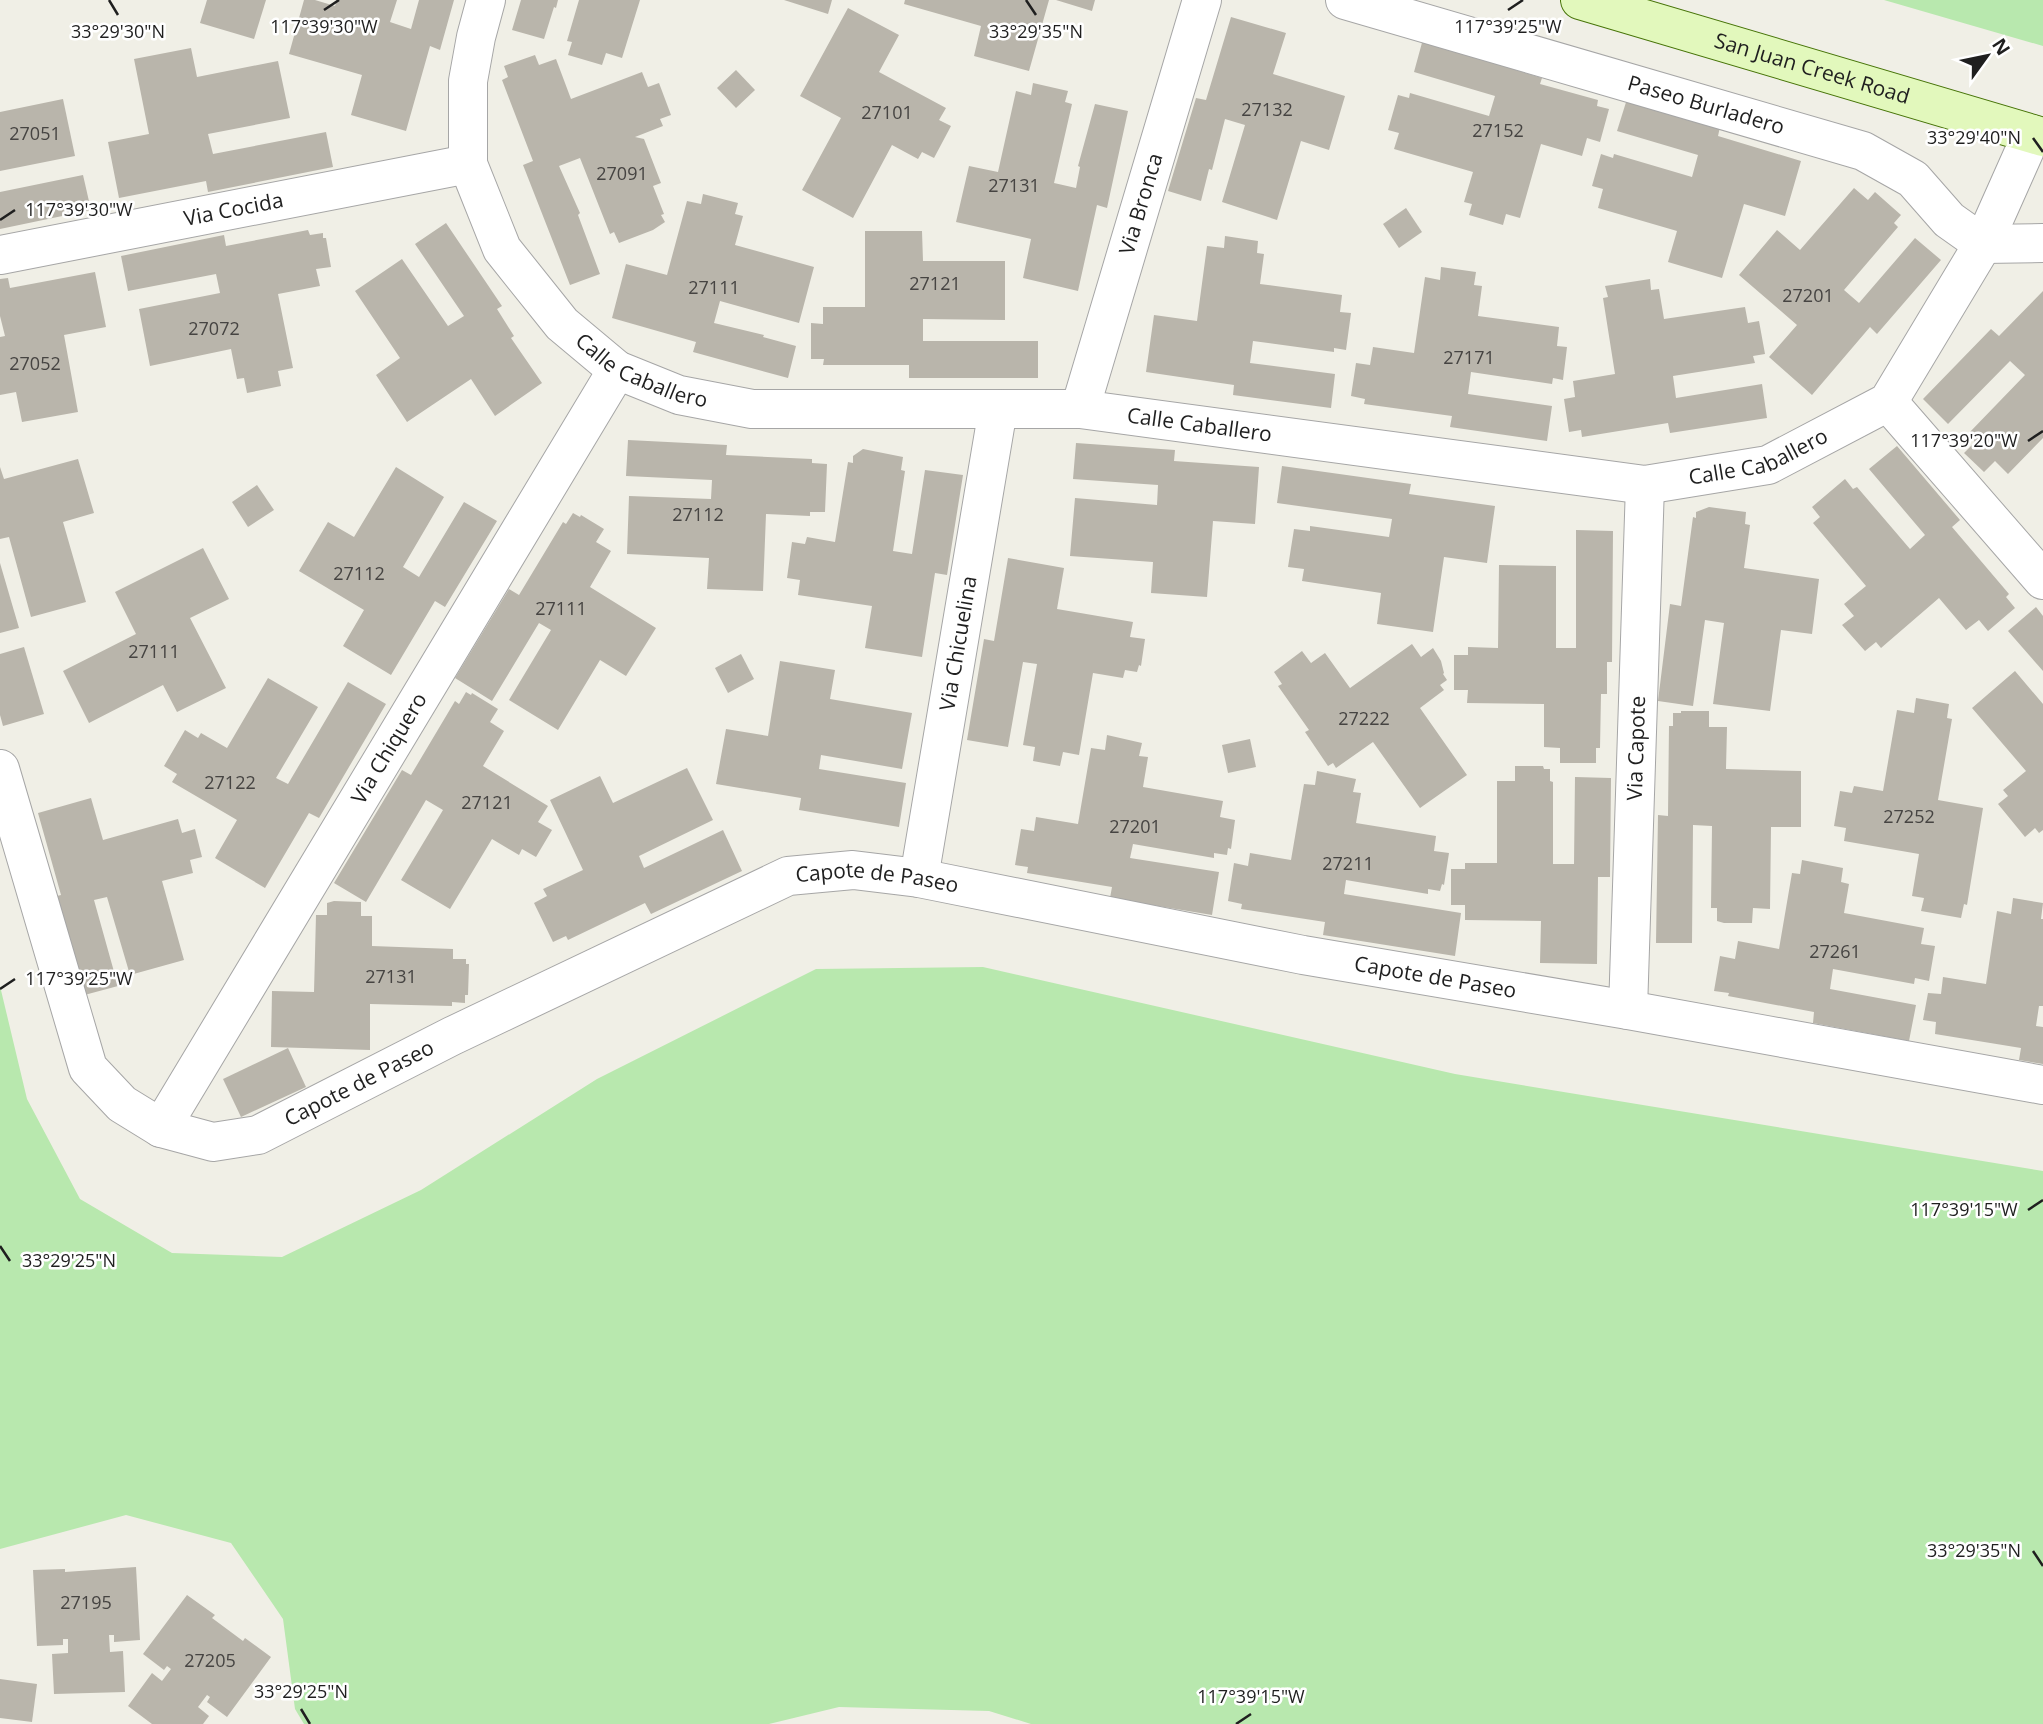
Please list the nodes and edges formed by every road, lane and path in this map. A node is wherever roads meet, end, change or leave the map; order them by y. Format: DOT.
graph roads {
  1 [pos="486,0"];
  2 [pos="1202,0"];
  3 [pos="1345,0"];
  4 [pos="1580,0"];
  5 [pos="2037,135"];
  6 [pos="468,164"];
  7 [pos="2043,243"];
  8 [pos="1983,244"];
  9 [pos="0,255"];
  10 [pos="617,370"];
  11 [pos="1888,402"];
  12 [pos="998,409"];
  13 [pos="1080,409"];
  14 [pos="1645,485"];
  15 [pos="2043,580"];
  16 [pos="0,769"];
  17 [pos="919,878"];
  18 [pos="1628,1010"];
  19 [pos="2043,1086"];
  20 [pos="160,1128"];
  1 -- 6 [label="street, Calle Caballero"];
  2 -- 13 [label="street, Via Bronca"];
  3 -- 8 [label="street, Paseo Burladero"];
  4 -- 5 [label="main road, San Juan Creek Road"];
  5 -- 8 [label="street"];
  6 -- 9 [label="street, Via Cocida"];
  6 -- 10 [label="street, Calle Caballero"];
  7 -- 8 [label="street"];
  8 -- 11 [label="street"];
  10 -- 12 [label="street, Calle Caballero"];
  10 -- 20 [label="street, Via Chiquero"];
  11 -- 14 [label="street, Calle Caballero"];
  11 -- 15 [label="street"];
  12 -- 13 [label="street, Calle Caballero"];
  12 -- 17 [label="street, Via Chicuelina"];
  13 -- 14 [label="street, Calle Caballero"];
  14 -- 18 [label="street, Via Capote"];
  16 -- 20 [label="street, Capote de Paseo"];
  17 -- 18 [label="street, Capote de Paseo"];
  17 -- 20 [label="street, Capote de Paseo"];
  18 -- 19 [label="street, Capote de Paseo"];
}
